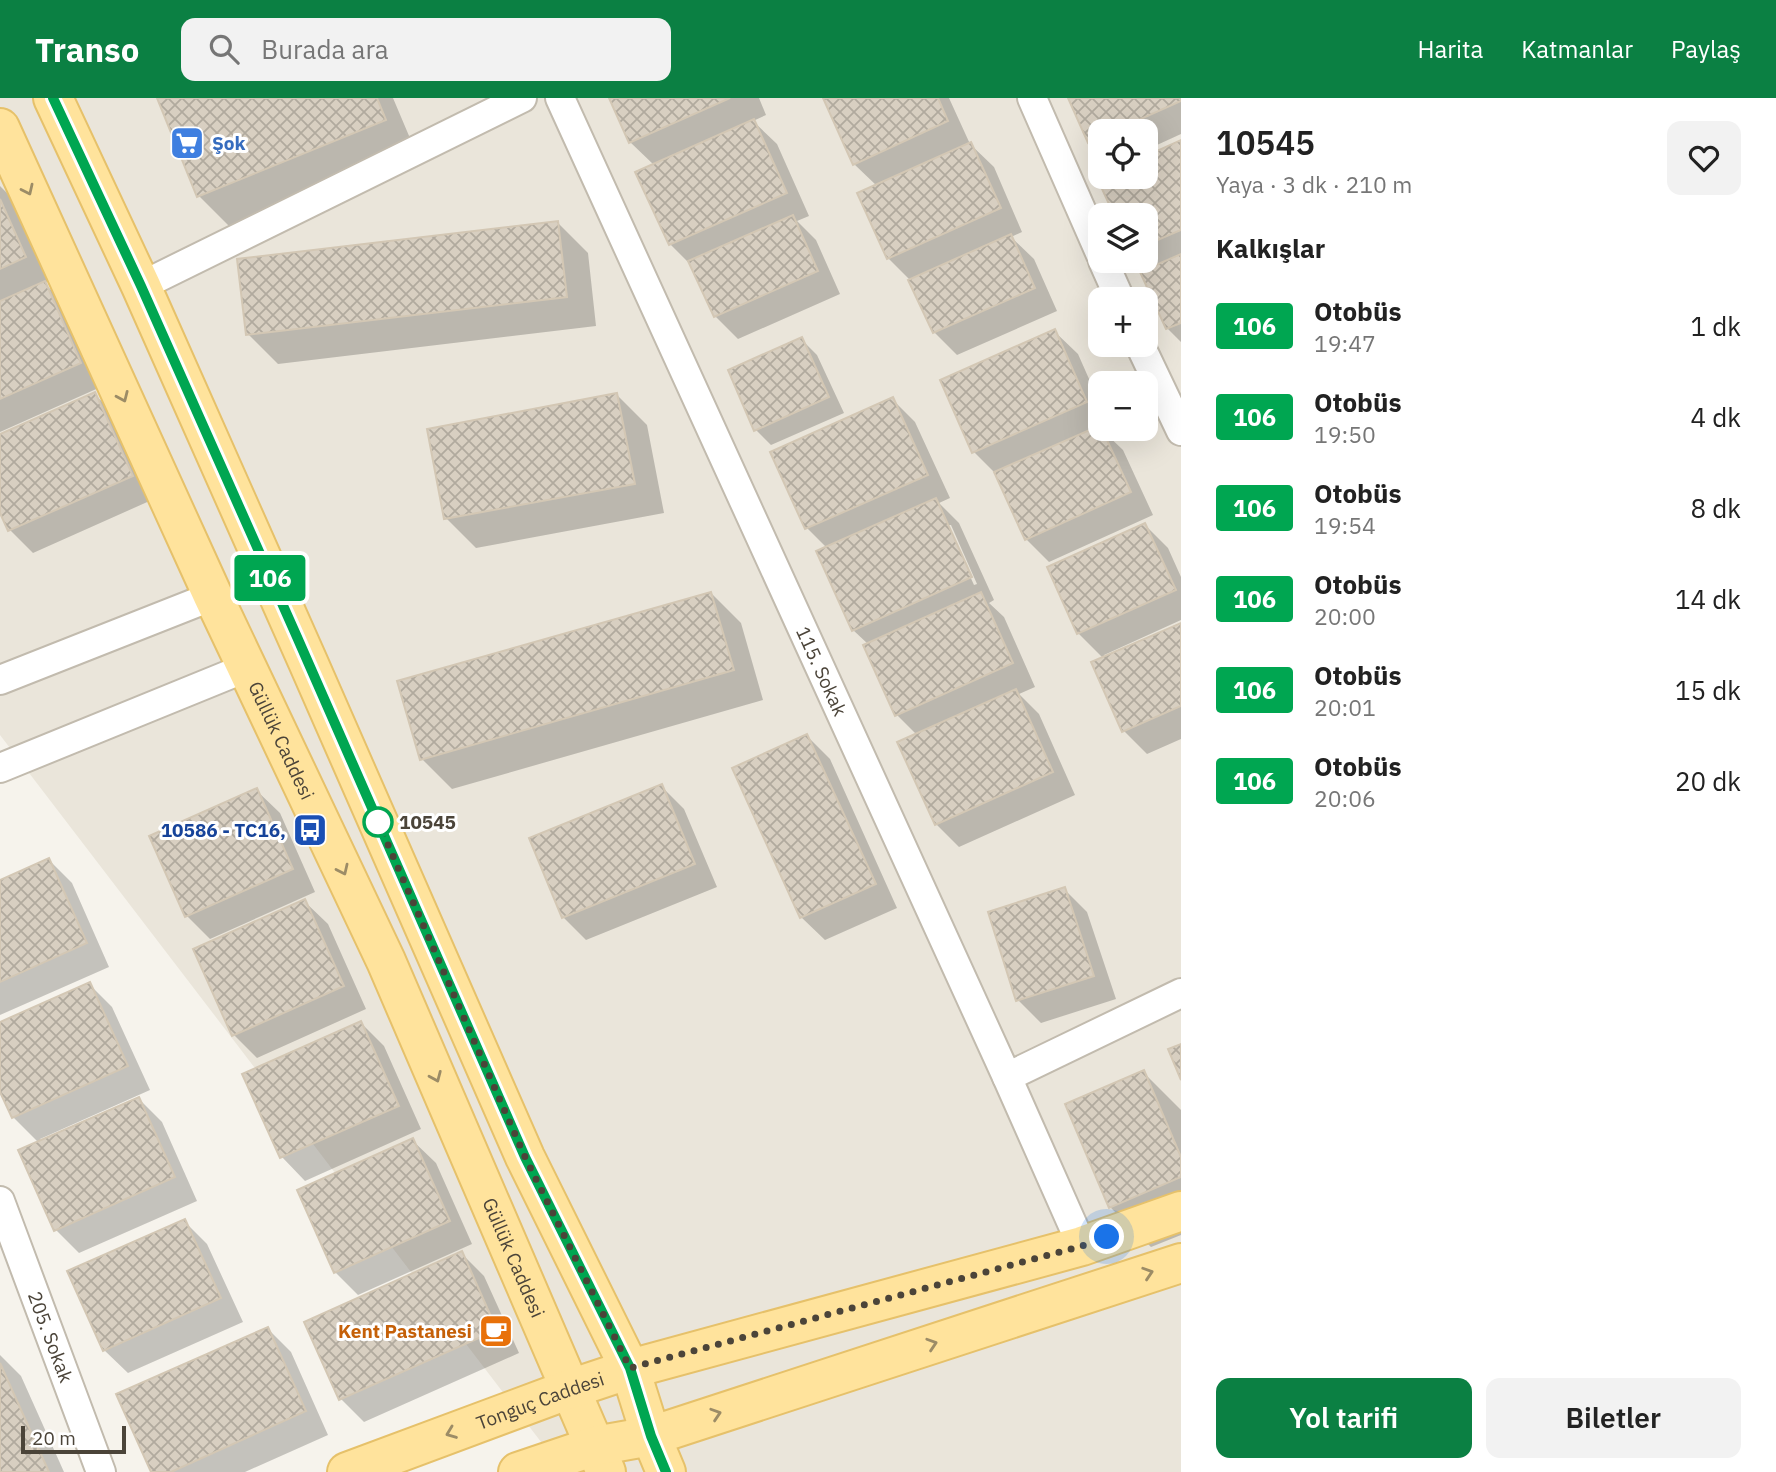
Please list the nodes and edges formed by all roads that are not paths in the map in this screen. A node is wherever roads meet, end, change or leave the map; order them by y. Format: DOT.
graph roads {
  1 [pos="53,98"];
  2 [pos="522,98"];
  3 [pos="560,98"];
  4 [pos="1032,98"];
  5 [pos="0,128"];
  6 [pos="1088,225"];
  7 [pos="141,286"];
  8 [pos="1146,357"];
  9 [pos="1181,430"];
  10 [pos="214,596"];
  11 [pos="248,667"];
  12 [pos="0,680"];
  13 [pos="0,768"];
  14 [pos="1181,993"];
  15 [pos="1007,1077"];
  16 [pos="0,1201"];
  17 [pos="1181,1210"];
  18 [pos="1082,1246"];
  19 [pos="1181,1263"];
  20 [pos="630,1368"];
  21 [pos="569,1389"];
  22 [pos="651,1436"];
  23 [pos="600,1459"];
  24 [pos="101,1472"];
  25 [pos="347,1472"];
  26 [pos="518,1472"];
  27 [pos="666,1472"];
  1 -- 7 [label="main road"];
  2 -- 7 [label="street"];
  3 -- 15 [label="street, 115. Sokak"];
  4 -- 6 [label="street"];
  5 -- 10 [label="main road, Güllük Caddesi, one-way"];
  7 -- 20 [label="main road"];
  8 -- 9 [label="street"];
  10 -- 11 [label="main road, Güllük Caddesi"];
  10 -- 12 [label="street"];
  11 -- 13 [label="street"];
  11 -- 21 [label="main road, Güllük Caddesi, one-way"];
  14 -- 15 [label="street"];
  15 -- 18 [label="street, 115. Sokak"];
  16 -- 24 [label="street, 205. Sokak"];
  17 -- 18 [label="main road, Tonguç Caddesi"];
  18 -- 20 [label="main road, Tonguç Caddesi"];
  22 -- 19 [label="main road, one-way"];
  20 -- 21 [label="main road, Tonguç Caddesi"];
  20 -- 22 [label="main road"];
  21 -- 23 [label="main road, Güllük Caddesi"];
  21 -- 25 [label="main road, Tonguç Caddesi, one-way"];
  22 -- 23 [label="main road"];
  22 -- 27 [label="main road"];
  23 -- 26 [label="main road"];
}
